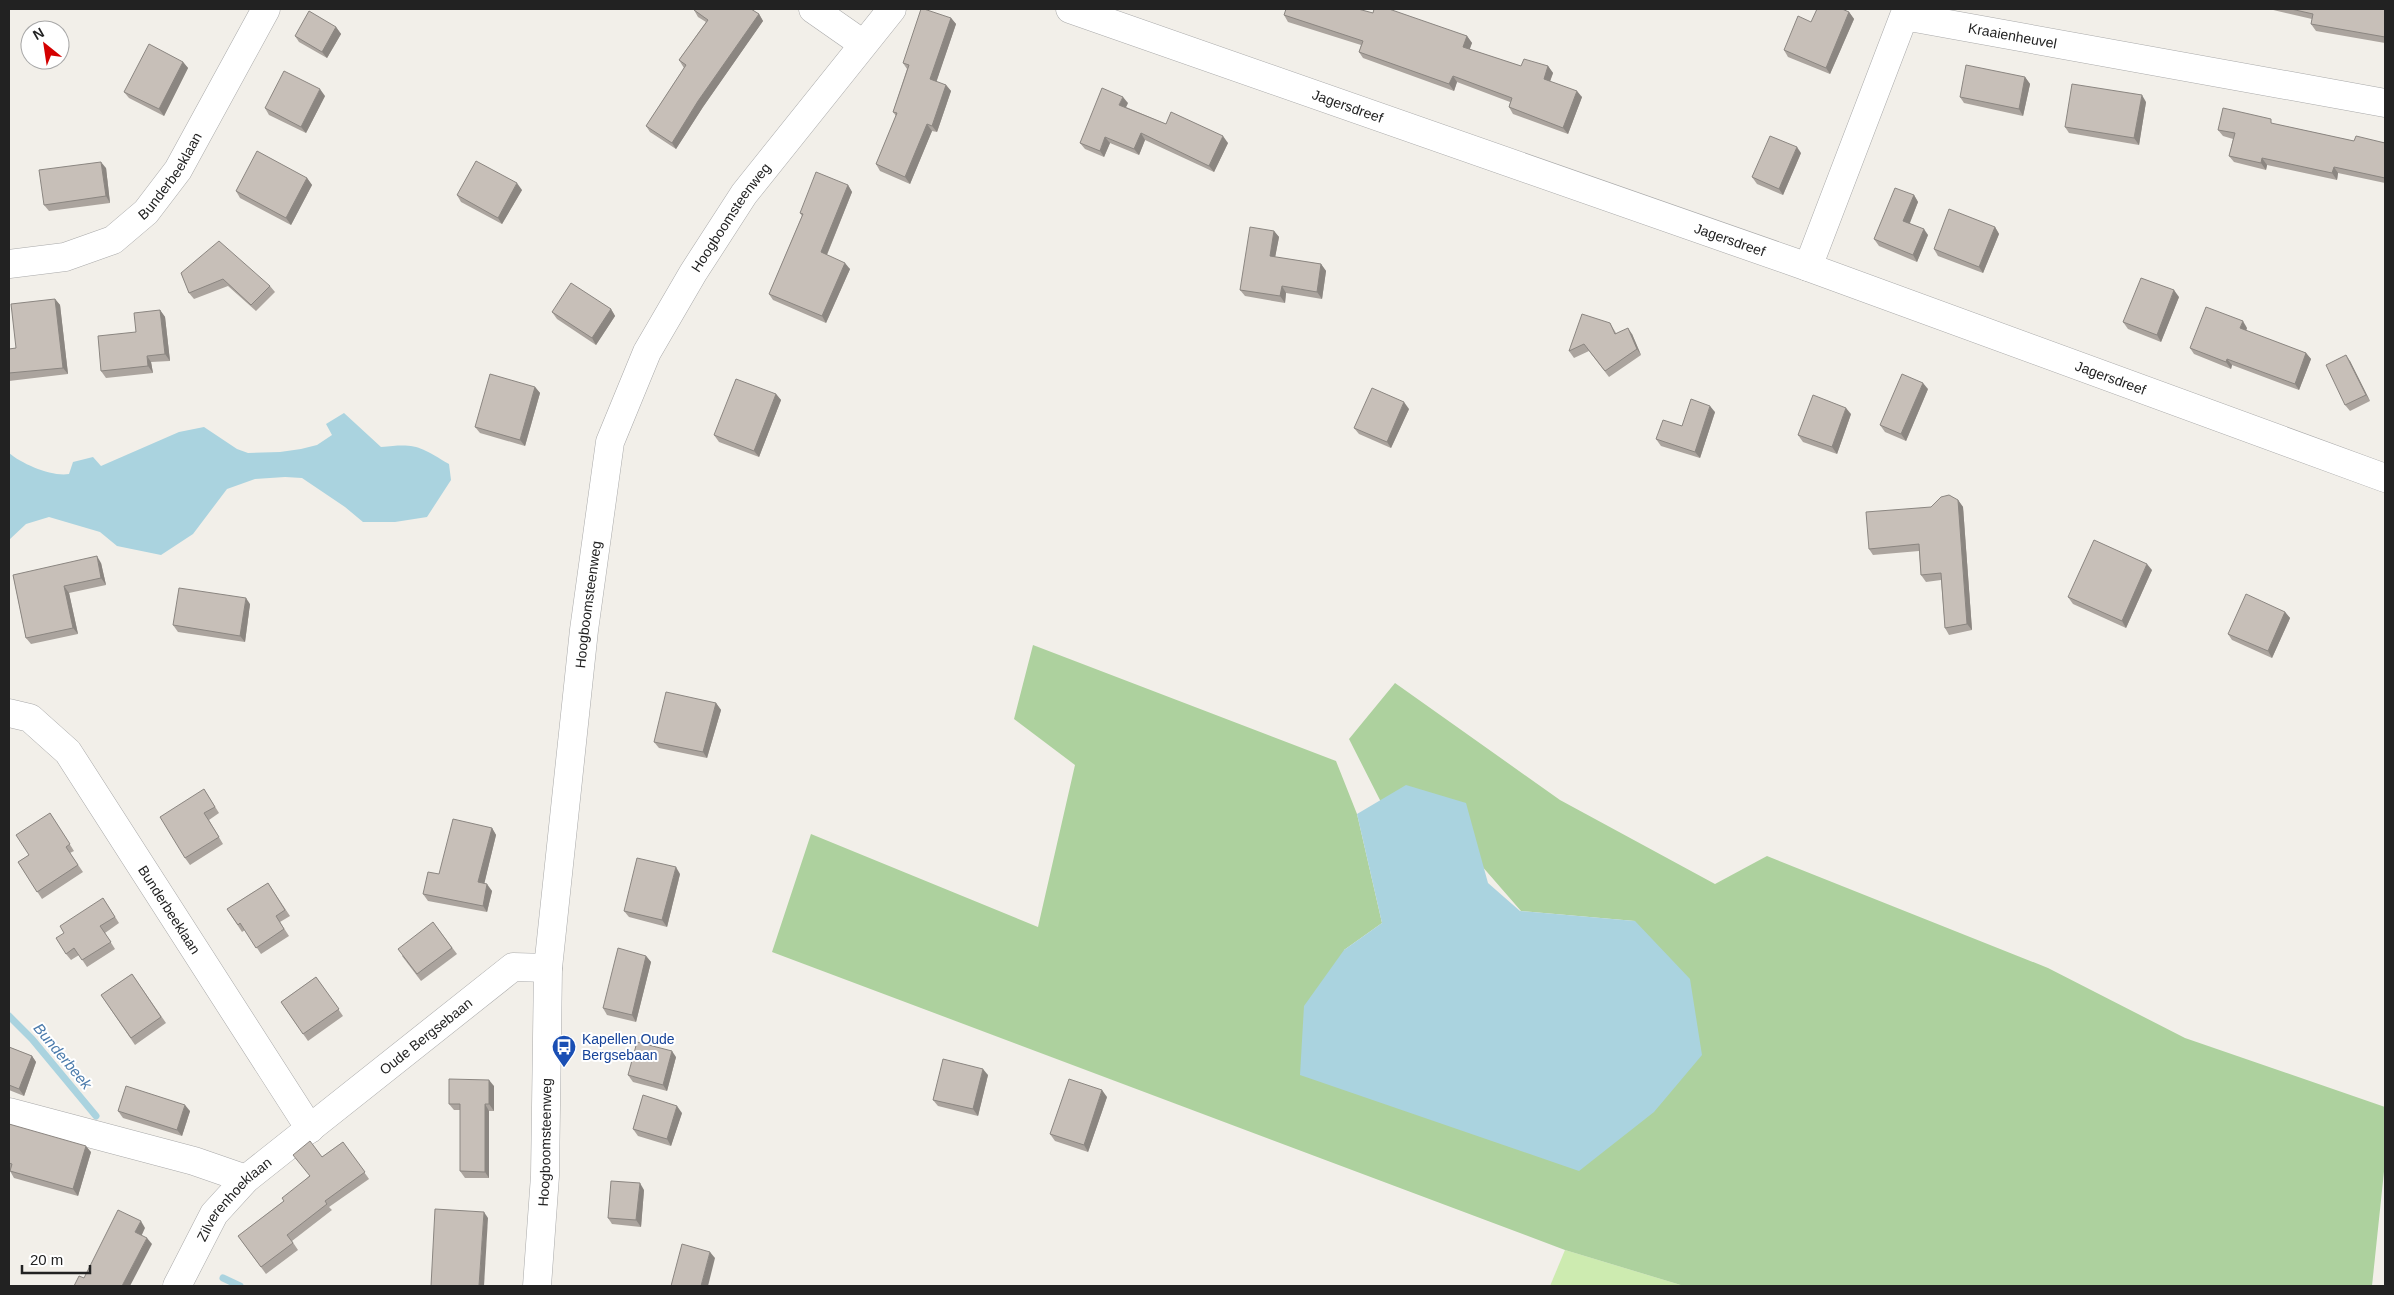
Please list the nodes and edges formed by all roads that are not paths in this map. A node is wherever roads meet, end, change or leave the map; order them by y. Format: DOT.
graph roads {
  1 [pos="266,9"];
  2 [pos="813,9"];
  3 [pos="892,9"];
  4 [pos="1070,9"];
  5 [pos="862,44"];
  6 [pos="2385,103"];
  7 [pos="9,264"];
  8 [pos="1808,267"];
  9 [pos="2385,478"];
  10 [pos="9,713"];
  11 [pos="548,968"];
  12 [pos="9,1112"];
  13 [pos="310,1129"];
  14 [pos="246,1179"];
  15 [pos="177,1286"];
  16 [pos="538,1286"];
  1 -- 7 [label="street, Bunderbeeklaan"];
  2 -- 5 [label="street"];
  3 -- 5 [label="street, Hoogboomsteenweg"];
  4 -- 8 [label="street, Jagersdreef"];
  5 -- 11 [label="street, Hoogboomsteenweg"];
  6 -- 8 [label="street, Kraaienheuvel"];
  8 -- 9 [label="street, Jagersdreef"];
  10 -- 13 [label="street, Bunderbeeklaan"];
  11 -- 13 [label="street, Oude Bergsebaan"];
  11 -- 16 [label="street, Hoogboomsteenweg"];
  12 -- 14 [label="street"];
  13 -- 14 [label="street, Zilverenhoeklaan"];
  14 -- 15 [label="street, Zilverenhoeklaan"];
}
